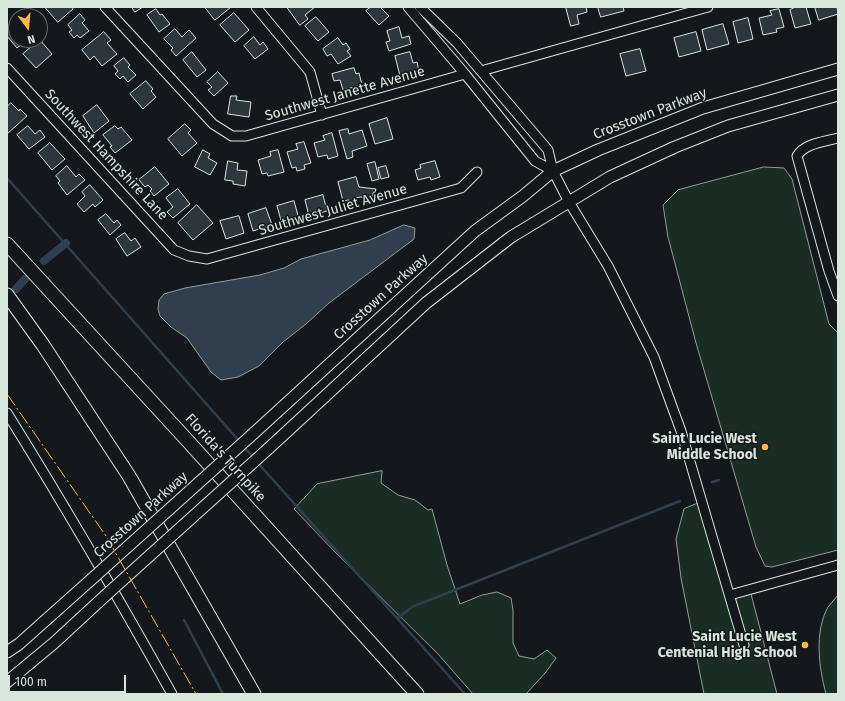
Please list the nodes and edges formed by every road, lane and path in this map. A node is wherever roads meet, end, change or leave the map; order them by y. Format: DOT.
graph roads {
  1 [pos="105,7"];
  2 [pos="256,7"];
  3 [pos="408,7"];
  4 [pos="420,7"];
  5 [pos="708,7"];
  6 [pos="7,68"];
  7 [pos="838,69"];
  8 [pos="481,70"];
  9 [pos="465,74"];
  10 [pos="838,95"];
  11 [pos="322,115"];
  12 [pos="838,138"];
  13 [pos="553,171"];
  14 [pos="477,172"];
  15 [pos="569,202"];
  16 [pos="7,244"];
  17 [pos="189,256"];
  18 [pos="7,295"];
  19 [pos="838,296"];
  20 [pos="7,413"];
  21 [pos="838,565"];
  22 [pos="730,594"];
  23 [pos="744,645"];
  24 [pos="7,652"];
  25 [pos="7,682"];
  26 [pos="172,694"];
  27 [pos="254,694"];
  28 [pos="417,694"];
  1 -- 11 [label="street, Southwest Janette Avenue"];
  2 -- 11 [label="street"];
  3 -- 9 [label="street"];
  4 -- 8 [label="street"];
  5 -- 8 [label="street"];
  6 -- 17 [label="street, Southwest Hampshire Lane"];
  7 -- 13 [label="main road, Crosstown Parkway"];
  8 -- 13 [label="street"];
  9 -- 11 [label="street, Southwest Janette Avenue"];
  9 -- 13 [label="street"];
  10 -- 15 [label="main road"];
  12 -- 19 [label="street"];
  13 -- 15 [label="street"];
  13 -- 24 [label="main road, Crosstown Parkway, bridge"];
  14 -- 17 [label="street, Southwest Juliet Avenue"];
  15 -- 22 [label="street"];
  15 -- 25 [label="main road, bridge"];
  16 -- 28 [label="highway, Florida's Turnpike"];
  18 -- 27 [label="highway"];
  20 -- 26 [label="street"];
  21 -- 22 [label="street"];
  22 -- 23 [label="street"];
}
